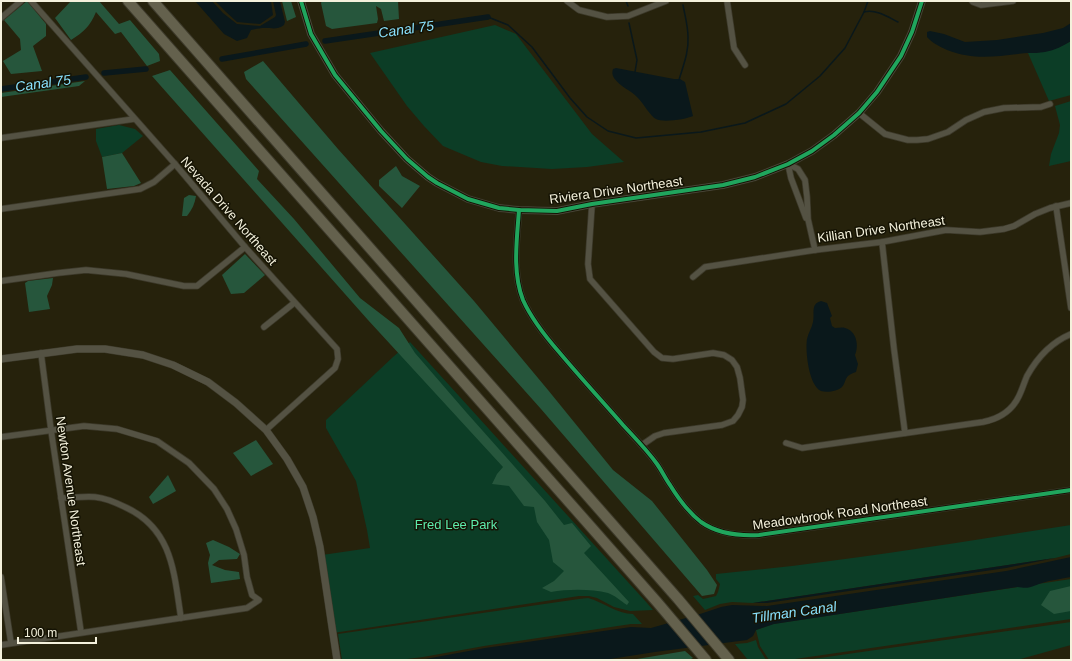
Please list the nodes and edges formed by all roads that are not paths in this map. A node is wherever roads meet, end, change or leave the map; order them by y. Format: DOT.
graph roads {
  1 [pos="21,1"];
  2 [pos="31,1"];
  3 [pos="128,1"];
  4 [pos="153,1"];
  5 [pos="301,1"];
  6 [pos="567,1"];
  7 [pos="666,1"];
  8 [pos="727,1"];
  9 [pos="922,1"];
  10 [pos="972,1"];
  11 [pos="1013,1"];
  12 [pos="1,18"];
  13 [pos="745,65"];
  14 [pos="1050,104"];
  15 [pos="859,113"];
  16 [pos="134,119"];
  17 [pos="1,138"];
  18 [pos="175,164"];
  19 [pos="788,164"];
  20 [pos="1071,203"];
  21 [pos="592,204"];
  22 [pos="1056,206"];
  23 [pos="1,209"];
  24 [pos="519,210"];
  25 [pos="808,219"];
  26 [pos="882,242"];
  27 [pos="245,247"];
  28 [pos="815,250"];
  29 [pos="693,276"];
  30 [pos="1,282"];
  31 [pos="294,303"];
  32 [pos="1071,308"];
  33 [pos="264,327"];
  34 [pos="1071,334"];
  35 [pos="40,354"];
  36 [pos="1,359"];
  37 [pos="50,430"];
  38 [pos="266,430"];
  39 [pos="905,433"];
  40 [pos="1,437"];
  41 [pos="786,443"];
  42 [pos="642,445"];
  43 [pos="1071,490"];
  44 [pos="61,498"];
  45 [pos="1,577"];
  46 [pos="181,618"];
  47 [pos="81,632"];
  48 [pos="11,643"];
  49 [pos="1,645"];
  50 [pos="727,657"];
  51 [pos="705,658"];
  52 [pos="337,660"];
  1 -- 12 [label="street"];
  2 -- 16 [label="street, Nevada Drive Northeast"];
  3 -- 51 [label="highway"];
  4 -- 50 [label="highway"];
  5 -- 24 [label="street, Riviera Drive Northeast"];
  6 -- 7 [label="street"];
  8 -- 13 [label="street"];
  9 -- 15 [label="street, Riviera Drive Northeast"];
  10 -- 11 [label="street"];
  14 -- 15 [label="street"];
  15 -- 19 [label="street, Riviera Drive Northeast"];
  16 -- 17 [label="street"];
  16 -- 18 [label="street, Nevada Drive Northeast"];
  18 -- 23 [label="street"];
  18 -- 27 [label="street, Nevada Drive Northeast"];
  19 -- 21 [label="street, Riviera Drive Northeast"];
  19 -- 25 [label="street"];
  19 -- 25 [label="street"];
  20 -- 22 [label="street, Killian Drive Northeast"];
  21 -- 24 [label="street, Riviera Drive Northeast"];
  21 -- 42 [label="street"];
  22 -- 26 [label="street, Killian Drive Northeast"];
  22 -- 32 [label="street"];
  24 -- 42 [label="street, Meadowbrook Road Northeast"];
  25 -- 28 [label="street"];
  26 -- 28 [label="street, Killian Drive Northeast"];
  26 -- 39 [label="street"];
  27 -- 30 [label="street"];
  27 -- 31 [label="street, Nevada Drive Northeast"];
  28 -- 29 [label="street, Killian Drive Northeast"];
  31 -- 33 [label="street"];
  31 -- 38 [label="street, Nevada Drive Northeast"];
  34 -- 39 [label="street"];
  35 -- 36 [label="street"];
  35 -- 37 [label="street, Newton Avenue Northeast"];
  35 -- 38 [label="street"];
  37 -- 40 [label="street"];
  37 -- 44 [label="street, Newton Avenue Northeast"];
  37 -- 46 [label="street"];
  38 -- 52 [label="street"];
  39 -- 41 [label="street"];
  42 -- 43 [label="street, Meadowbrook Road Northeast"];
  44 -- 46 [label="street"];
  44 -- 47 [label="street, Newton Avenue Northeast"];
  45 -- 48 [label="street"];
  46 -- 47 [label="street"];
  47 -- 48 [label="street"];
  48 -- 49 [label="street"];
}
